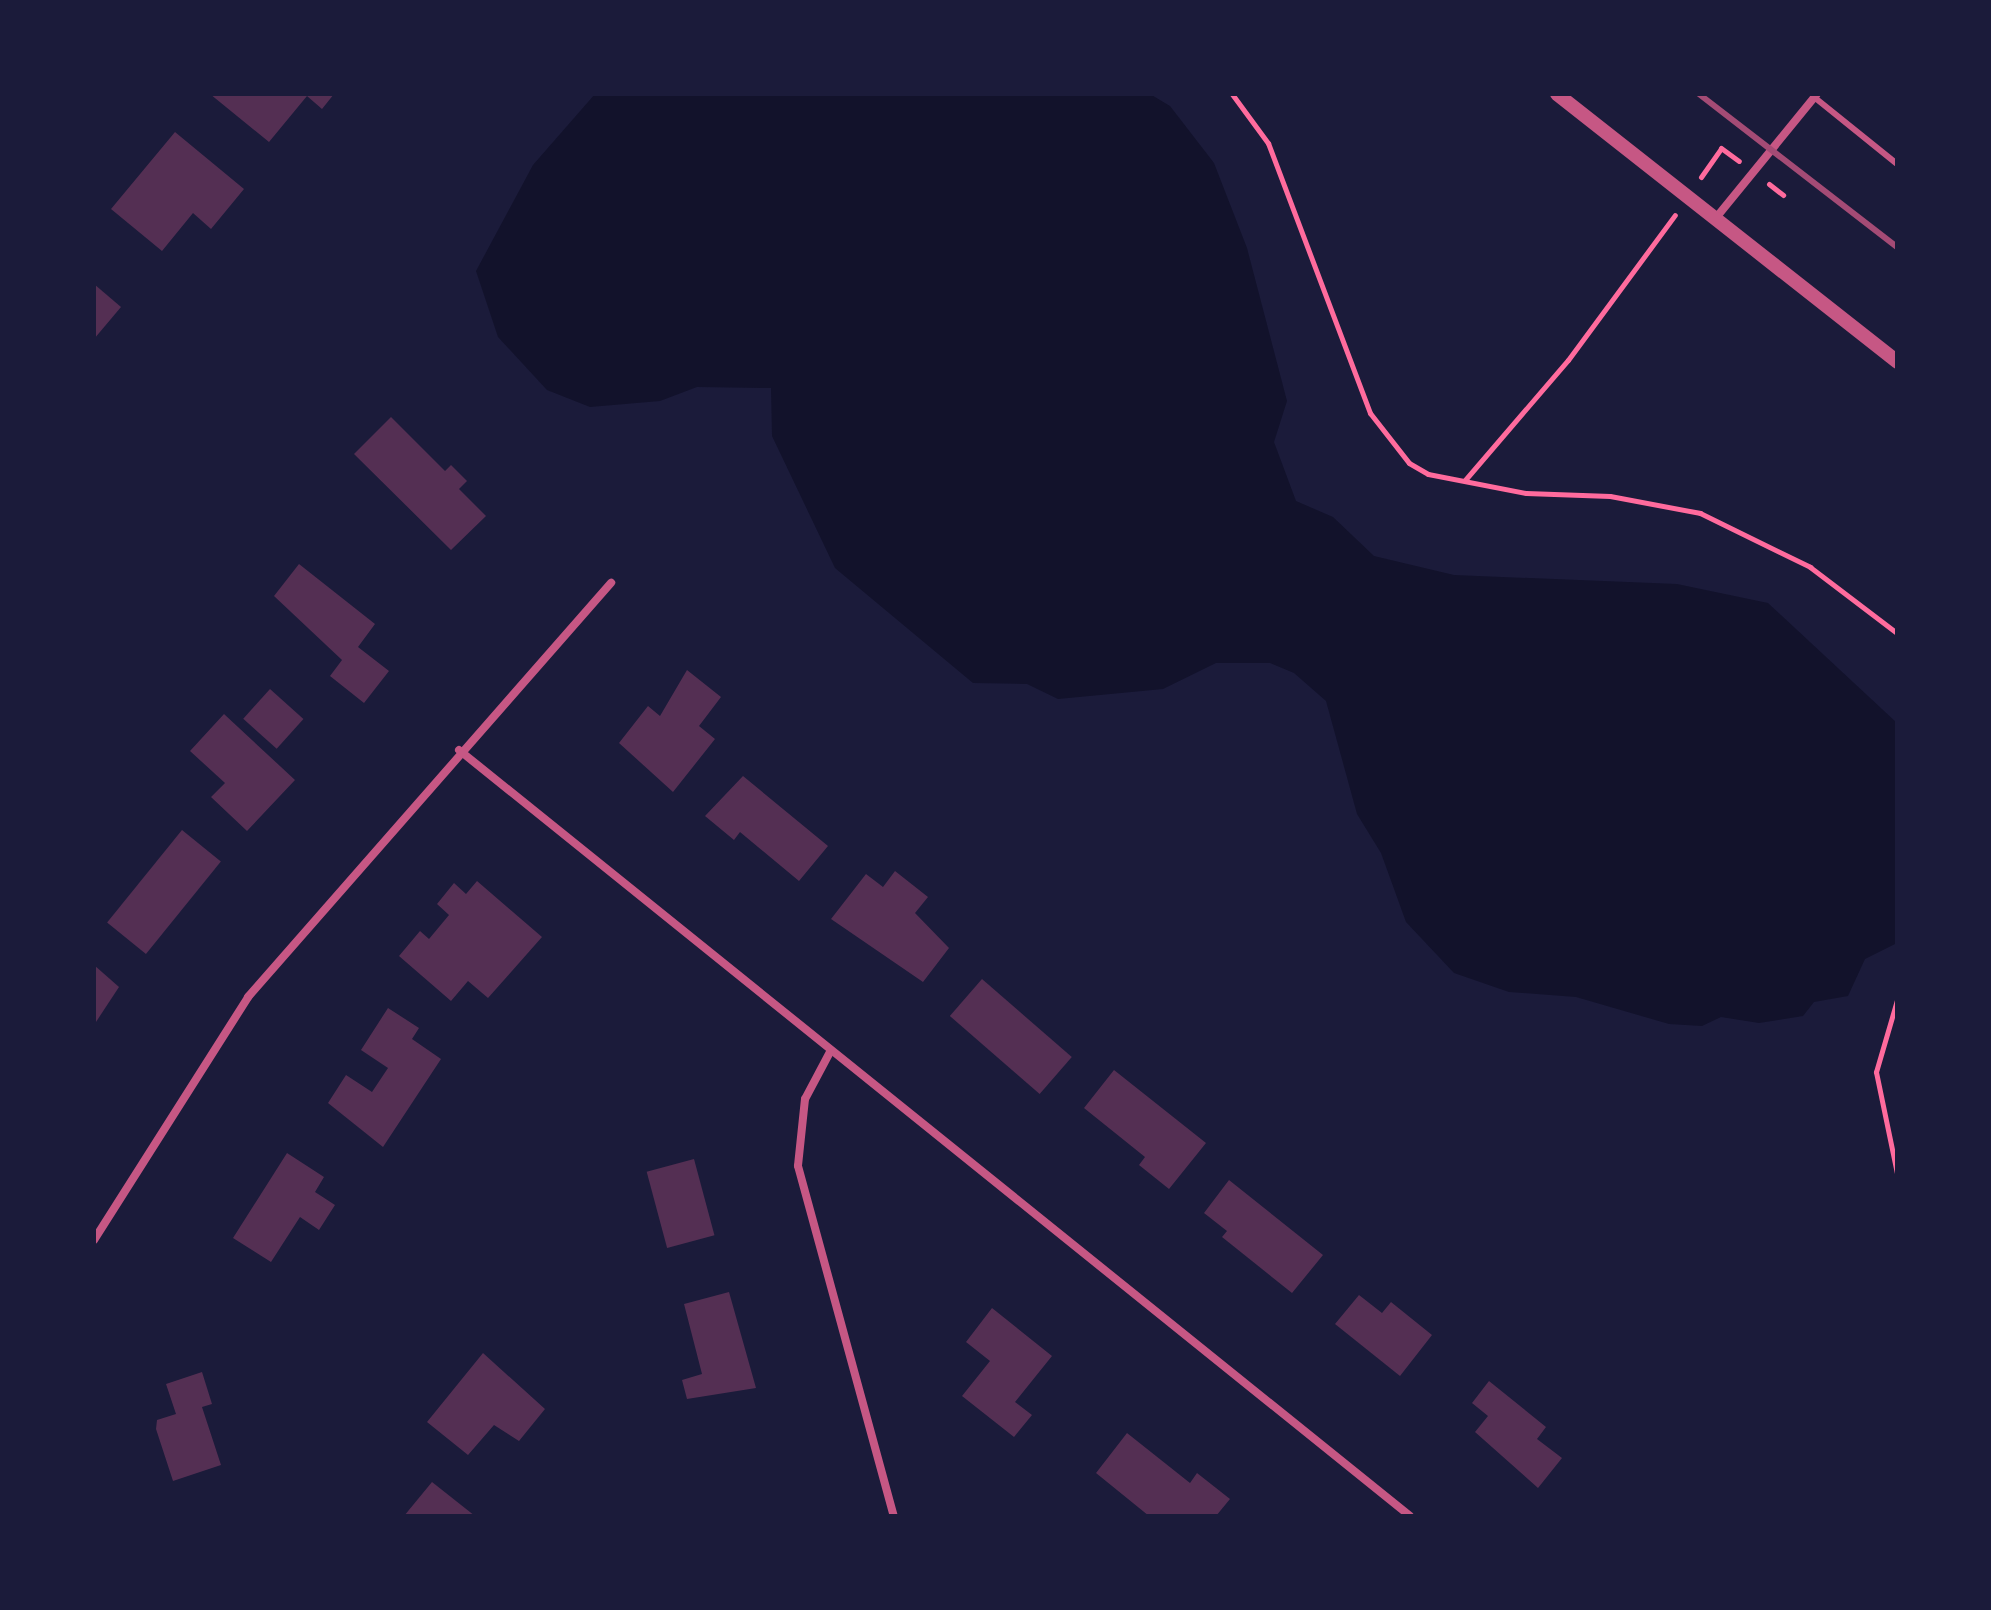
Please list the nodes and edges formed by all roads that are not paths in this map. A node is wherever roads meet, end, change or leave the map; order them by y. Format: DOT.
graph roads {
  1 [pos="1557,94"];
  2 [pos="1815,96"];
  3 [pos="1897,164"];
  4 [pos="1715,219"];
  5 [pos="1897,362"];
  6 [pos="611,583"];
  7 [pos="459,750"];
  8 [pos="830,1052"];
  9 [pos="94,1240"];
  10 [pos="894,1516"];
  11 [pos="1410,1516"];
  1 -- 4 [label="street"];
  2 -- 3 [label="lane"];
  2 -- 4 [label="street"];
  4 -- 5 [label="street"];
  6 -- 7 [label="street"];
  7 -- 8 [label="street"];
  7 -- 9 [label="street"];
  8 -- 10 [label="street"];
  8 -- 11 [label="street"];
}
